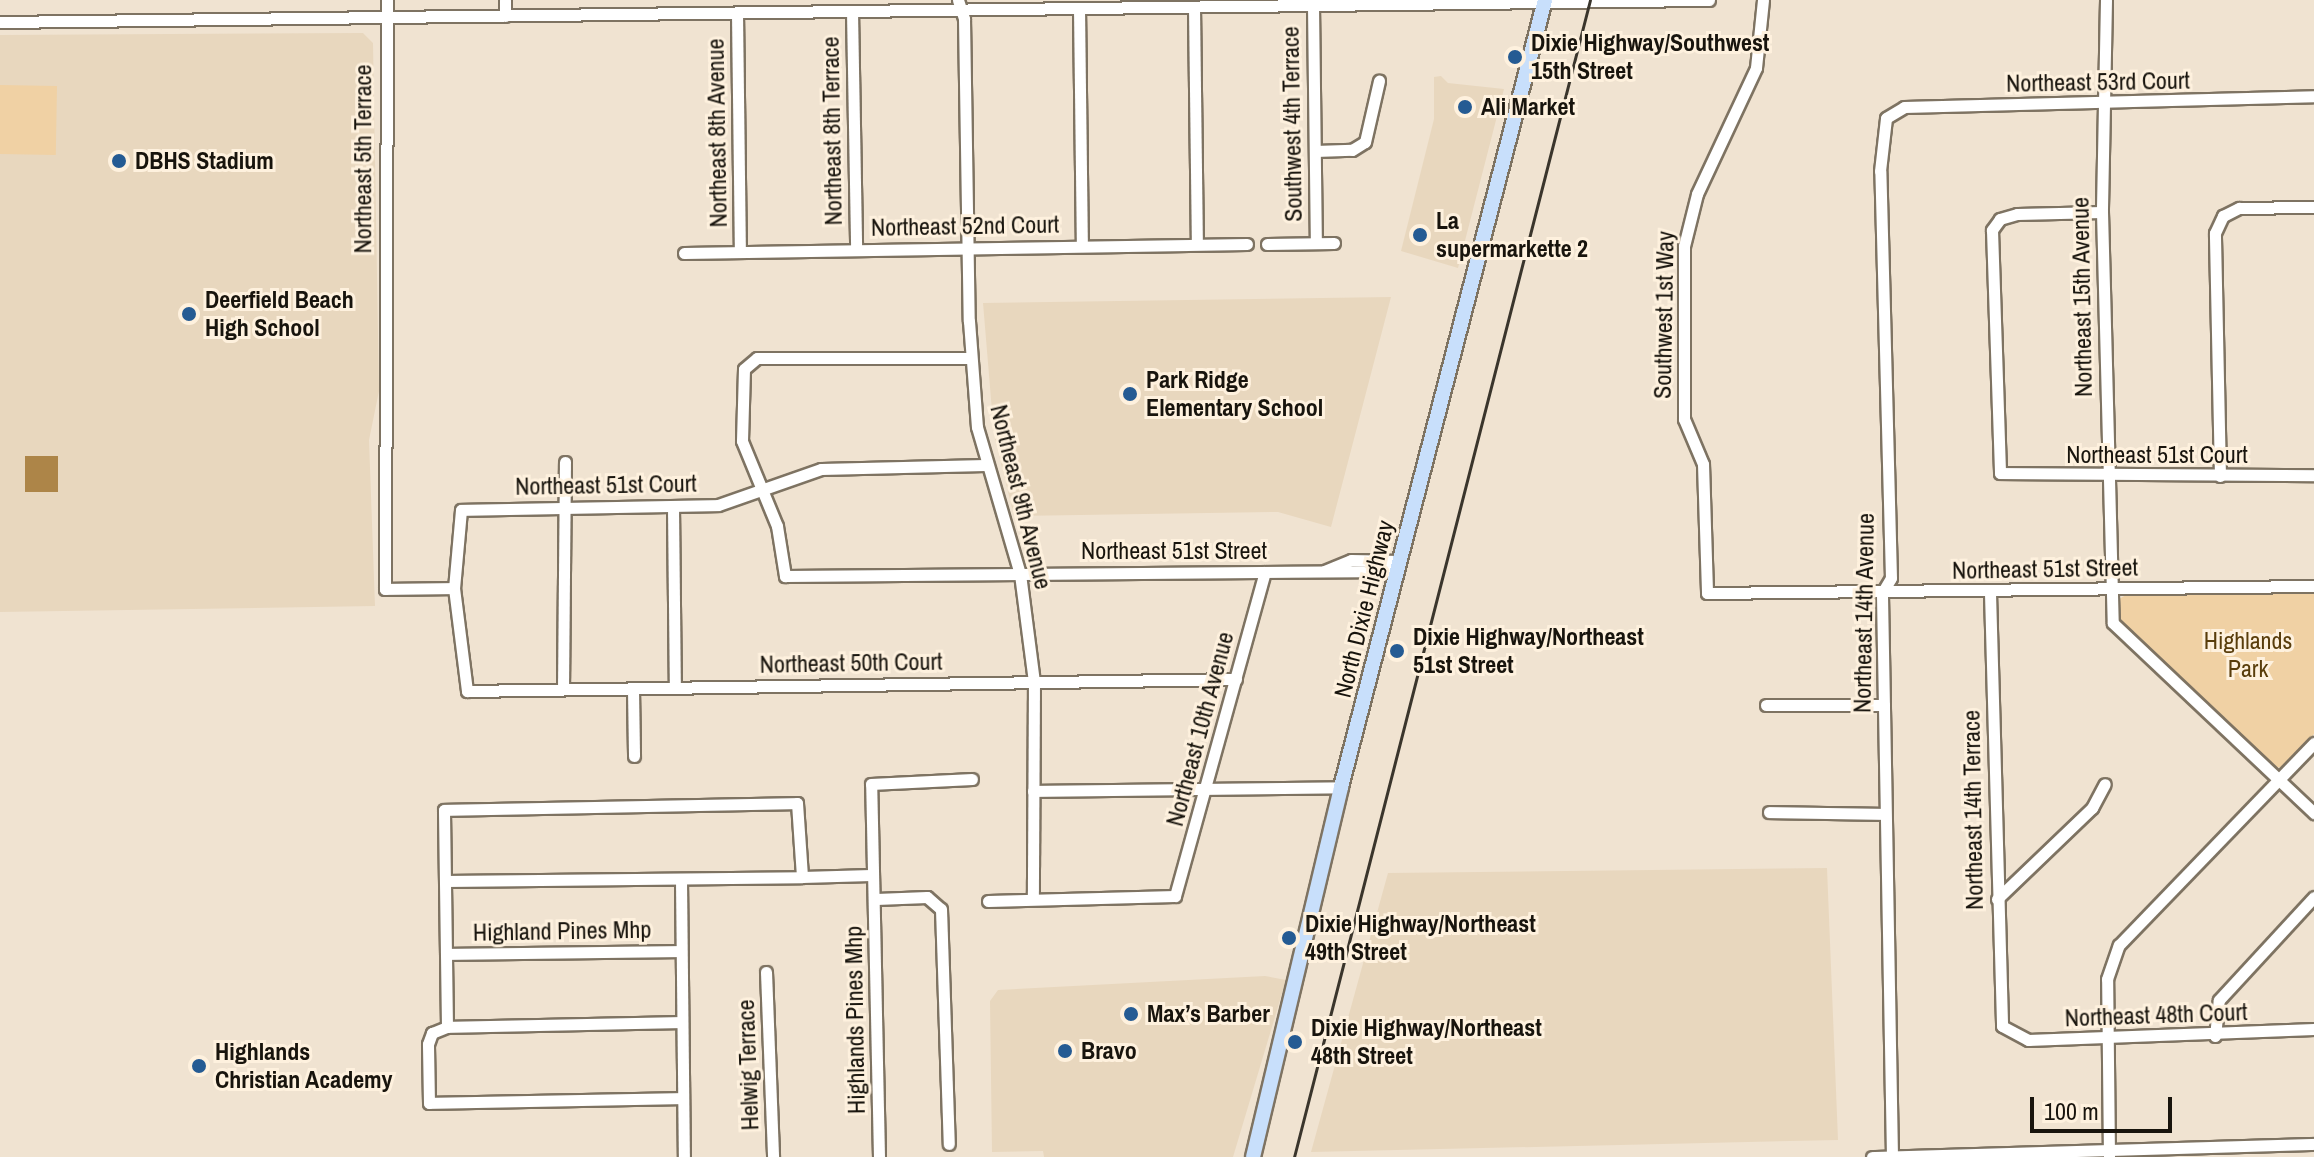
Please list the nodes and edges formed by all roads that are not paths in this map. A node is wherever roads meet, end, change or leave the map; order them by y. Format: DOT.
graph roads {
  1 [pos="387,0"];
  2 [pos="505,0"];
  3 [pos="621,0"];
  4 [pos="1709,0"];
  5 [pos="1763,0"];
  6 [pos="1545,1"];
  7 [pos="2106,2"];
  8 [pos="1065,4"];
  9 [pos="1174,4"];
  10 [pos="960,5"];
  11 [pos="1313,6"];
  12 [pos="1194,7"];
  13 [pos="1079,8"];
  14 [pos="852,11"];
  15 [pos="737,13"];
  16 [pos="622,14"];
  17 [pos="505,16"];
  18 [pos="388,18"];
  19 [pos="0,22"];
  20 [pos="1379,81"];
  21 [pos="2314,96"];
  22 [pos="2102,105"];
  23 [pos="1886,118"];
  24 [pos="1315,151"];
  25 [pos="2314,207"];
  26 [pos="2102,212"];
  27 [pos="1316,242"];
  28 [pos="1334,243"];
  29 [pos="1197,244"];
  30 [pos="1247,244"];
  31 [pos="1267,244"];
  32 [pos="1082,246"];
  33 [pos="969,248"];
  34 [pos="856,249"];
  35 [pos="740,252"];
  36 [pos="684,253"];
  37 [pos="971,358"];
  38 [pos="565,462"];
  39 [pos="985,465"];
  40 [pos="2314,475"];
  41 [pos="2220,476"];
  42 [pos="2107,477"];
  43 [pos="761,490"];
  44 [pos="566,507"];
  45 [pos="673,508"];
  46 [pos="1398,566"];
  47 [pos="1265,572"];
  48 [pos="1020,574"];
  49 [pos="2314,586"];
  50 [pos="454,588"];
  51 [pos="2114,589"];
  52 [pos="1707,593"];
  53 [pos="1882,593"];
  54 [pos="1990,593"];
  55 [pos="1236,679"];
  56 [pos="1034,682"];
  57 [pos="675,687"];
  58 [pos="563,689"];
  59 [pos="633,690"];
  60 [pos="1766,705"];
  61 [pos="1884,705"];
  62 [pos="2314,743"];
  63 [pos="634,756"];
  64 [pos="972,779"];
  65 [pos="2279,780"];
  66 [pos="2105,784"];
  67 [pos="1341,787"];
  68 [pos="1208,789"];
  69 [pos="1033,791"];
  70 [pos="1769,812"];
  71 [pos="2314,813"];
  72 [pos="1884,814"];
  73 [pos="871,875"];
  74 [pos="802,877"];
  75 [pos="445,881"];
  76 [pos="681,881"];
  77 [pos="2314,897"];
  78 [pos="1033,898"];
  79 [pos="876,899"];
  80 [pos="1997,899"];
  81 [pos="988,901"];
  82 [pos="680,951"];
  83 [pos="446,954"];
  84 [pos="766,972"];
  85 [pos="678,1022"];
  86 [pos="2002,1026"];
  87 [pos="447,1027"];
  88 [pos="2314,1029"];
  89 [pos="2215,1036"];
  90 [pos="2108,1040"];
  91 [pos="681,1098"];
  92 [pos="949,1144"];
  93 [pos="2314,1144"];
  94 [pos="2227,1153"];
  95 [pos="2109,1154"];
  96 [pos="1998,1156"];
  97 [pos="684,1157"];
  98 [pos="773,1157"];
  99 [pos="879,1157"];
  100 [pos="1253,1157"];
  101 [pos="1872,1157"];
  102 [pos="1892,1157"];
  1 -- 18 [label="street, Northeast 5th Terrace"];
  2 -- 17 [label="street"];
  3 -- 16 [label="street"];
  4 -- 6 [label="street"];
  5 -- 52 [label="street, Southwest 1st Way"];
  6 -- 11 [label="street"];
  6 -- 46 [label="main road, North Dixie Highway"];
  7 -- 22 [label="street, Northeast 15th Avenue"];
  8 -- 10 [label="street"];
  8 -- 13 [label="street"];
  9 -- 12 [label="street"];
  9 -- 13 [label="street"];
  10 -- 14 [label="street"];
  10 -- 33 [label="street, Northeast 9th Avenue"];
  11 -- 12 [label="street"];
  11 -- 24 [label="street, Southwest 4th Terrace"];
  12 -- 29 [label="street"];
  13 -- 32 [label="street"];
  14 -- 15 [label="street"];
  14 -- 34 [label="street, Northeast 8th Terrace"];
  15 -- 16 [label="street"];
  15 -- 35 [label="street, Northeast 8th Avenue"];
  16 -- 17 [label="street"];
  17 -- 18 [label="street"];
  18 -- 19 [label="street"];
  18 -- 50 [label="street, Northeast 5th Terrace"];
  20 -- 24 [label="street"];
  21 -- 22 [label="street, Northeast 53rd Court"];
  22 -- 23 [label="street, Northeast 53rd Court"];
  22 -- 26 [label="street, Northeast 15th Avenue"];
  23 -- 53 [label="street, Northeast 14th Avenue"];
  24 -- 27 [label="street, Southwest 4th Terrace"];
  25 -- 41 [label="street"];
  26 -- 42 [label="street, Northeast 15th Avenue"];
  26 -- 42 [label="street, Northeast 51st Court"];
  27 -- 28 [label="street"];
  27 -- 31 [label="street"];
  29 -- 30 [label="street, Northeast 52nd Court"];
  29 -- 32 [label="street, Northeast 52nd Court"];
  32 -- 33 [label="street, Northeast 52nd Court"];
  33 -- 34 [label="street, Northeast 52nd Court"];
  33 -- 37 [label="street, Northeast 9th Avenue"];
  34 -- 35 [label="street, Northeast 52nd Court"];
  35 -- 36 [label="street, Northeast 52nd Court"];
  37 -- 39 [label="street, Northeast 9th Avenue"];
  37 -- 43 [label="street"];
  38 -- 44 [label="street"];
  39 -- 43 [label="street, Northeast 51st Court"];
  39 -- 48 [label="street, Northeast 9th Avenue"];
  40 -- 41 [label="street, Northeast 51st Court"];
  41 -- 42 [label="street, Northeast 51st Court"];
  42 -- 51 [label="street, Northeast 15th Avenue"];
  43 -- 45 [label="street, Northeast 51st Court"];
  43 -- 48 [label="street, Northeast 51st Street"];
  44 -- 45 [label="street, Northeast 51st Court"];
  44 -- 50 [label="street, Northeast 51st Court"];
  44 -- 58 [label="street"];
  45 -- 57 [label="street"];
  46 -- 47 [label="street, Northeast 51st Street"];
  46 -- 67 [label="main road, North Dixie Highway"];
  47 -- 48 [label="street, Northeast 51st Street"];
  47 -- 55 [label="street, Northeast 10th Avenue"];
  48 -- 56 [label="street, Northeast 9th Avenue"];
  49 -- 51 [label="street, Northeast 51st Street"];
  50 -- 58 [label="street, Northeast 50th Court"];
  51 -- 54 [label="street, Northeast 51st Street"];
  51 -- 65 [label="street, Northeast 15th Avenue"];
  52 -- 53 [label="street, Northeast 51st Street"];
  53 -- 54 [label="street, Northeast 51st Street"];
  53 -- 61 [label="street, Northeast 14th Avenue"];
  54 -- 80 [label="street, Northeast 14th Terrace"];
  55 -- 56 [label="street, Northeast 50th Court"];
  55 -- 68 [label="street, Northeast 10th Avenue"];
  56 -- 57 [label="street, Northeast 50th Court"];
  56 -- 69 [label="street, Northeast 9th Avenue"];
  57 -- 59 [label="street, Northeast 50th Court"];
  58 -- 59 [label="street, Northeast 50th Court"];
  59 -- 63 [label="street"];
  60 -- 61 [label="street"];
  61 -- 72 [label="street, Northeast 14th Avenue"];
  62 -- 65 [label="street"];
  64 -- 73 [label="street"];
  65 -- 71 [label="street, Northeast 15th Avenue"];
  65 -- 90 [label="street"];
  66 -- 80 [label="street"];
  67 -- 68 [label="street"];
  67 -- 100 [label="main road, North Dixie Highway"];
  68 -- 69 [label="street"];
  68 -- 78 [label="street, Northeast 10th Avenue"];
  69 -- 78 [label="street, Northeast 9th Avenue"];
  70 -- 72 [label="street"];
  72 -- 102 [label="street, Northeast 14th Avenue"];
  73 -- 74 [label="street"];
  73 -- 79 [label="street"];
  74 -- 75 [label="street"];
  74 -- 76 [label="street"];
  75 -- 76 [label="street"];
  75 -- 83 [label="street"];
  76 -- 82 [label="street"];
  77 -- 89 [label="street"];
  78 -- 81 [label="street"];
  79 -- 92 [label="street, Highlands Pines Mhp"];
  79 -- 99 [label="street, Highlands Pines Mhp"];
  80 -- 86 [label="street, Northeast 14th Terrace"];
  82 -- 83 [label="street, Highland Pines Mhp"];
  82 -- 85 [label="street"];
  83 -- 87 [label="street"];
  84 -- 98 [label="street, Helwig Terrace"];
  85 -- 87 [label="street"];
  85 -- 91 [label="street"];
  86 -- 90 [label="street, Northeast 48th Court"];
  87 -- 91 [label="street"];
  88 -- 89 [label="street, Northeast 48th Court"];
  89 -- 90 [label="street, Northeast 48th Court"];
  90 -- 95 [label="street"];
  91 -- 97 [label="street"];
  93 -- 94 [label="street"];
  94 -- 95 [label="street"];
  95 -- 96 [label="street"];
  96 -- 102 [label="street"];
  101 -- 102 [label="street"];
}
